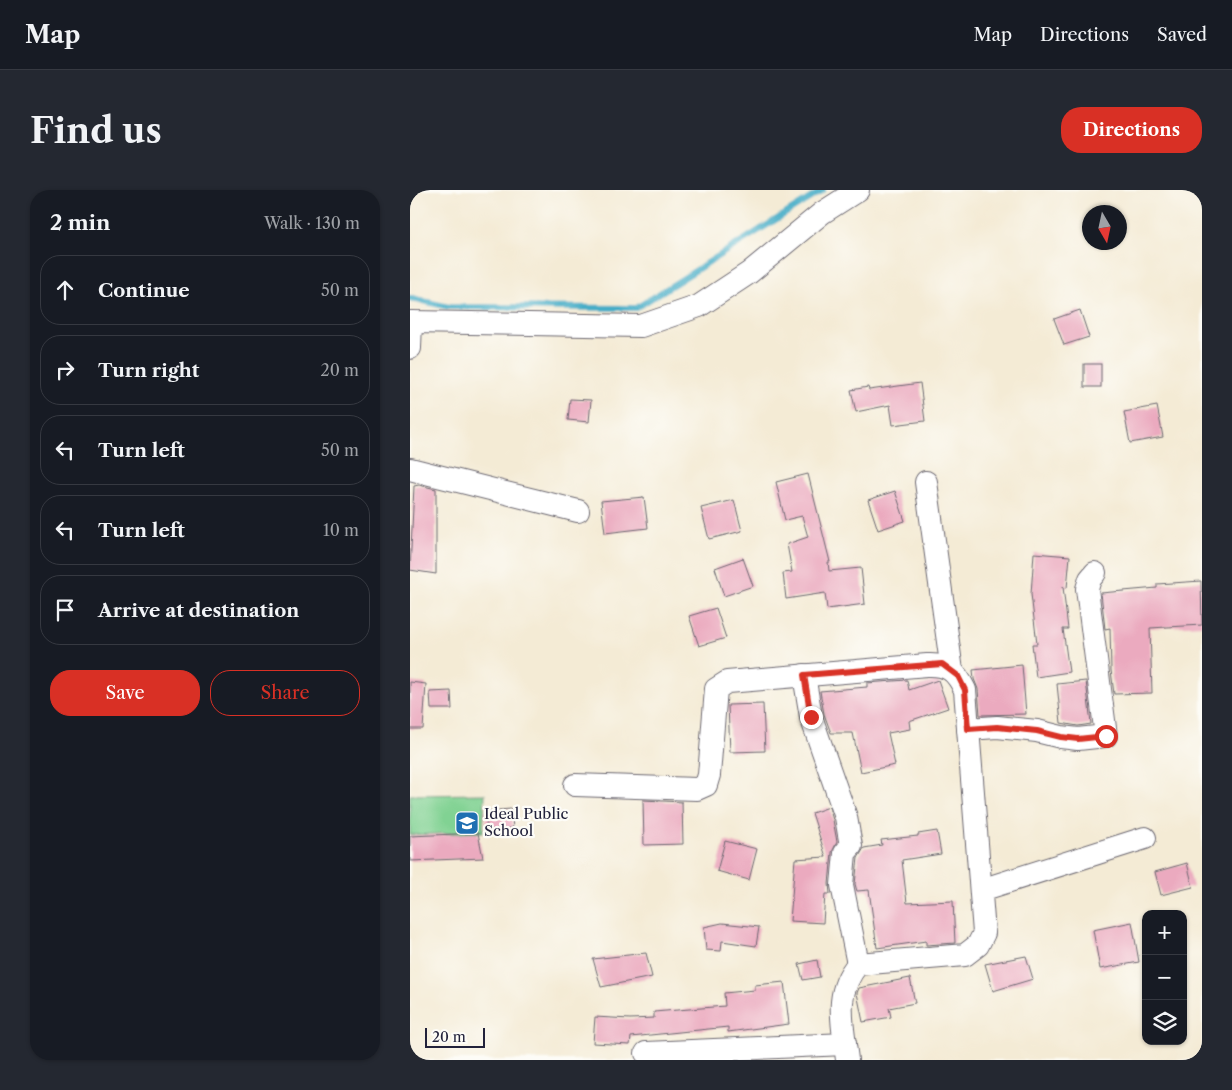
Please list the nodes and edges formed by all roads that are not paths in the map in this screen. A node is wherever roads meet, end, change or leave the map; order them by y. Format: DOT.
graph roads {
  1 [pos="858,190"];
  2 [pos="411,322"];
  3 [pos="410,348"];
  4 [pos="410,469"];
  5 [pos="926,482"];
  6 [pos="578,511"];
  7 [pos="1094,573"];
  8 [pos="952,671"];
  9 [pos="804,675"];
  10 [pos="968,729"];
  11 [pos="575,785"];
  12 [pos="1145,838"];
  13 [pos="981,890"];
  14 [pos="858,964"];
  15 [pos="846,1052"];
  16 [pos="646,1053"];
  1 -- 2 [label="street"];
  2 -- 3 [label="street"];
  4 -- 6 [label="street"];
  5 -- 8 [label="street"];
  7 -- 10 [label="street"];
  8 -- 9 [label="street"];
  8 -- 10 [label="street"];
  9 -- 11 [label="street"];
  9 -- 14 [label="street"];
  10 -- 13 [label="street"];
  12 -- 13 [label="street"];
  13 -- 14 [label="street"];
  14 -- 15 [label="street"];
  15 -- 16 [label="street"];
}
